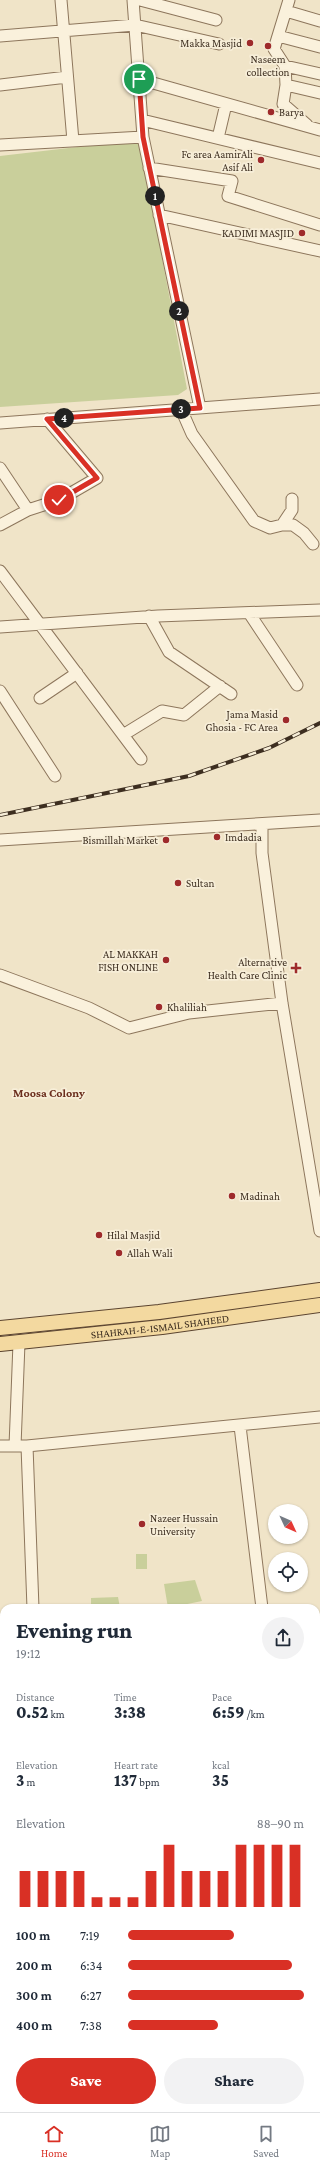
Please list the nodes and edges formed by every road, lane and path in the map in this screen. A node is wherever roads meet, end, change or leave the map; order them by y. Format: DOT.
graph roads {
  1 [pos="61,0"];
  2 [pos="133,0"];
  3 [pos="140,0"];
  4 [pos="289,0"];
  5 [pos="286,11"];
  6 [pos="216,20"];
  7 [pos="320,21"];
  8 [pos="135,25"];
  9 [pos="63,31"];
  10 [pos="0,36"];
  11 [pos="278,36"];
  12 [pos="218,44"];
  13 [pos="320,47"];
  14 [pos="285,66"];
  15 [pos="320,74"];
  16 [pos="67,77"];
  17 [pos="139,79"];
  18 [pos="0,85"];
  19 [pos="286,86"];
  20 [pos="320,93"];
  21 [pos="226,104"];
  22 [pos="142,120"];
  23 [pos="315,129"];
  24 [pos="143,137"];
  25 [pos="218,138"];
  26 [pos="73,141"];
  27 [pos="0,145"];
  28 [pos="320,163"];
  29 [pos="149,168"];
  30 [pos="159,215"];
  31 [pos="320,225"];
  32 [pos="320,250"];
  33 [pos="320,399"];
  34 [pos="200,408"];
  35 [pos="181,409"];
  36 [pos="47,419"];
  37 [pos="0,424"];
  38 [pos="0,468"];
  39 [pos="292,499"];
  40 [pos="28,510"];
  41 [pos="282,524"];
  42 [pos="0,525"];
  43 [pos="314,544"];
  44 [pos="0,571"];
  45 [pos="320,610"];
  46 [pos="249,613"];
  47 [pos="149,616"];
  48 [pos="41,624"];
  49 [pos="0,627"];
  50 [pos="77,673"];
  51 [pos="297,685"];
  52 [pos="220,686"];
  53 [pos="0,691"];
  54 [pos="231,694"];
  55 [pos="40,698"];
  56 [pos="123,735"];
  57 [pos="140,759"];
  58 [pos="55,776"];
  59 [pos="320,820"];
  60 [pos="262,825"];
  61 [pos="0,840"];
  62 [pos="0,975"];
  63 [pos="282,1003"];
  64 [pos="320,1231"];
  65 [pos="320,1290"];
  66 [pos="320,1305"];
  67 [pos="0,1328"];
  68 [pos="19,1343"];
  69 [pos="0,1344"];
  70 [pos="320,1417"];
  71 [pos="240,1426"];
  72 [pos="0,1446"];
  73 [pos="15,1446"];
  74 [pos="27,1446"];
  75 [pos="33,1604"];
  76 [pos="262,1604"];
  1 -- 9 [label="street"];
  2 -- 8 [label="street"];
  3 -- 6 [label="street"];
  4 -- 5 [label="street"];
  5 -- 7 [label="street"];
  5 -- 11 [label="street"];
  8 -- 9 [label="street"];
  8 -- 12 [label="street"];
  8 -- 17 [label="street"];
  9 -- 10 [label="street"];
  9 -- 16 [label="street"];
  11 -- 13 [label="street"];
  11 -- 14 [label="street"];
  14 -- 15 [label="street"];
  14 -- 19 [label="street"];
  16 -- 18 [label="street"];
  16 -- 26 [label="street"];
  17 -- 21 [label="street"];
  17 -- 22 [label="street"];
  19 -- 20 [label="street"];
  19 -- 23 [label="street"];
  21 -- 23 [label="street"];
  21 -- 25 [label="street"];
  22 -- 24 [label="street"];
  22 -- 25 [label="street"];
  24 -- 26 [label="street"];
  24 -- 29 [label="street"];
  25 -- 28 [label="street"];
  26 -- 27 [label="street"];
  29 -- 30 [label="street"];
  29 -- 31 [label="street"];
  30 -- 32 [label="street"];
  30 -- 34 [label="street"];
  33 -- 34 [label="street"];
  34 -- 35 [label="street"];
  35 -- 36 [label="street"];
  35 -- 41 [label="street"];
  36 -- 37 [label="street"];
  36 -- 40 [label="street"];
  38 -- 40 [label="street"];
  39 -- 41 [label="street"];
  40 -- 42 [label="street"];
  41 -- 43 [label="street"];
  44 -- 48 [label="street"];
  45 -- 46 [label="street"];
  46 -- 47 [label="street"];
  46 -- 51 [label="street"];
  47 -- 48 [label="street"];
  47 -- 52 [label="street"];
  48 -- 49 [label="street"];
  48 -- 50 [label="street"];
  50 -- 55 [label="street"];
  50 -- 56 [label="street"];
  52 -- 54 [label="street"];
  52 -- 56 [label="street"];
  53 -- 58 [label="street"];
  56 -- 57 [label="street"];
  59 -- 60 [label="street"];
  60 -- 61 [label="street"];
  60 -- 63 [label="street"];
  62 -- 63 [label="street"];
  63 -- 64 [label="street"];
  65 -- 67 [label="main road, SHAHRAH-E-ISMAIL SHAHEED"];
  66 -- 68 [label="main road, SHAHRAH-E-ISMAIL SHAHEED"];
  68 -- 69 [label="main road, SHAHRAH-E-ISMAIL SHAHEED"];
  68 -- 73 [label="street"];
  70 -- 71 [label="street"];
  71 -- 74 [label="street"];
  71 -- 76 [label="street"];
  72 -- 73 [label="street"];
  73 -- 74 [label="street"];
  74 -- 75 [label="street"];
}
